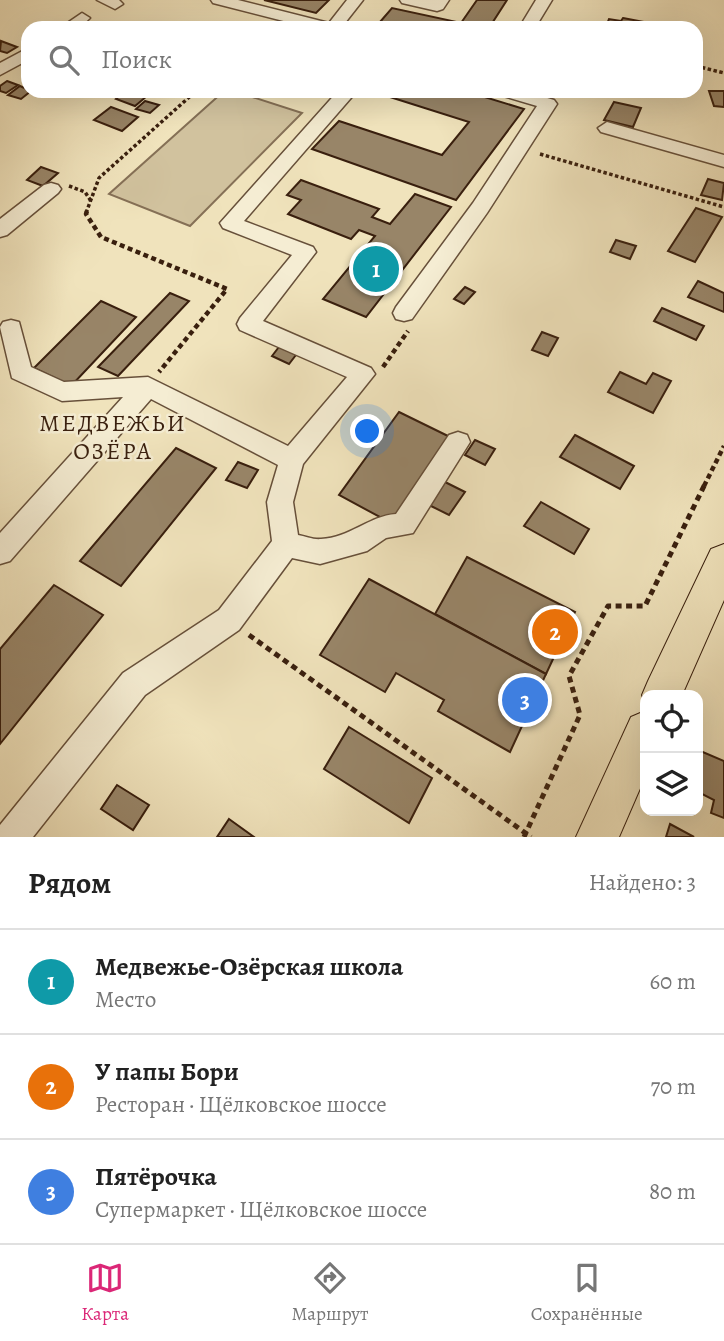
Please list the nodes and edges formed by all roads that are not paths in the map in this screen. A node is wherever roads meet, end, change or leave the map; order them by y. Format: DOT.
graph roads {
  1 [pos="219,0"];
  2 [pos="355,0"];
  3 [pos="408,0"];
  4 [pos="441,0"];
  5 [pos="544,0"];
  6 [pos="82,18"];
  7 [pos="78,21"];
  8 [pos="303,21"];
  9 [pos="337,21"];
  10 [pos="531,21"];
  11 [pos="21,57"];
  12 [pos="0,70"];
  13 [pos="342,98"];
  14 [pos="551,98"];
  15 [pos="607,128"];
  16 [pos="724,161"];
  17 [pos="51,189"];
  18 [pos="0,230"];
  19 [pos="404,313"];
  20 [pos="11,328"];
  21 [pos="148,386"];
  22 [pos="458,442"];
  23 [pos="292,460"];
  24 [pos="286,544"];
  25 [pos="0,552"];
  26 [pos="724,560"];
  27 [pos="664,690"];
  28 [pos="640,742"];
  29 [pos="12,837"];
  30 [pos="597,837"];
  1 -- 8 [label="street"];
  2 -- 9 [label="street"];
  3 -- 4 [label="street"];
  5 -- 10 [label="street"];
  6 -- 7 [label="street"];
  11 -- 12 [label="street"];
  13 -- 23 [label="street"];
  14 -- 19 [label="street"];
  15 -- 16 [label="street"];
  17 -- 18 [label="street"];
  20 -- 21 [label="street"];
  21 -- 23 [label="street"];
  21 -- 25 [label="street"];
  22 -- 24 [label="street"];
  23 -- 24 [label="street"];
  24 -- 29 [label="street"];
  26 -- 27 [label="main road"];
  28 -- 30 [label="main road"];
}
